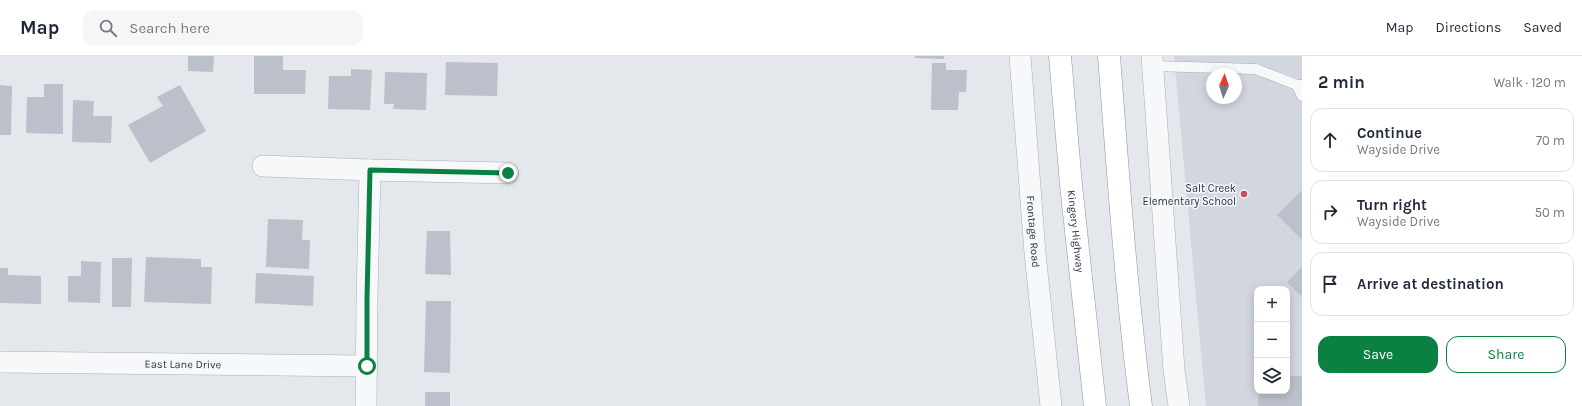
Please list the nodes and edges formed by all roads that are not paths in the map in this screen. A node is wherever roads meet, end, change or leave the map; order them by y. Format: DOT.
graph roads {
  1 [pos="1020,56"];
  2 [pos="1060,56"];
  3 [pos="1109,56"];
  4 [pos="1153,61"];
  5 [pos="1299,85"];
  6 [pos="1302,96"];
  7 [pos="263,166"];
  8 [pos="370,170"];
  9 [pos="508,173"];
  10 [pos="0,362"];
  11 [pos="367,366"];
  12 [pos="366,406"];
  13 [pos="1051,406"];
  14 [pos="1095,406"];
  15 [pos="1141,406"];
  16 [pos="1178,406"];
  1 -- 13 [label="street, Frontage Road"];
  2 -- 14 [label="highway, Kingery Highway"];
  3 -- 15 [label="highway"];
  4 -- 5 [label="lane"];
  4 -- 16 [label="street"];
  5 -- 6 [label="lane"];
  7 -- 8 [label="street"];
  8 -- 9 [label="street"];
  8 -- 11 [label="street"];
  10 -- 11 [label="street, East Lane Drive"];
  11 -- 12 [label="street"];
}
